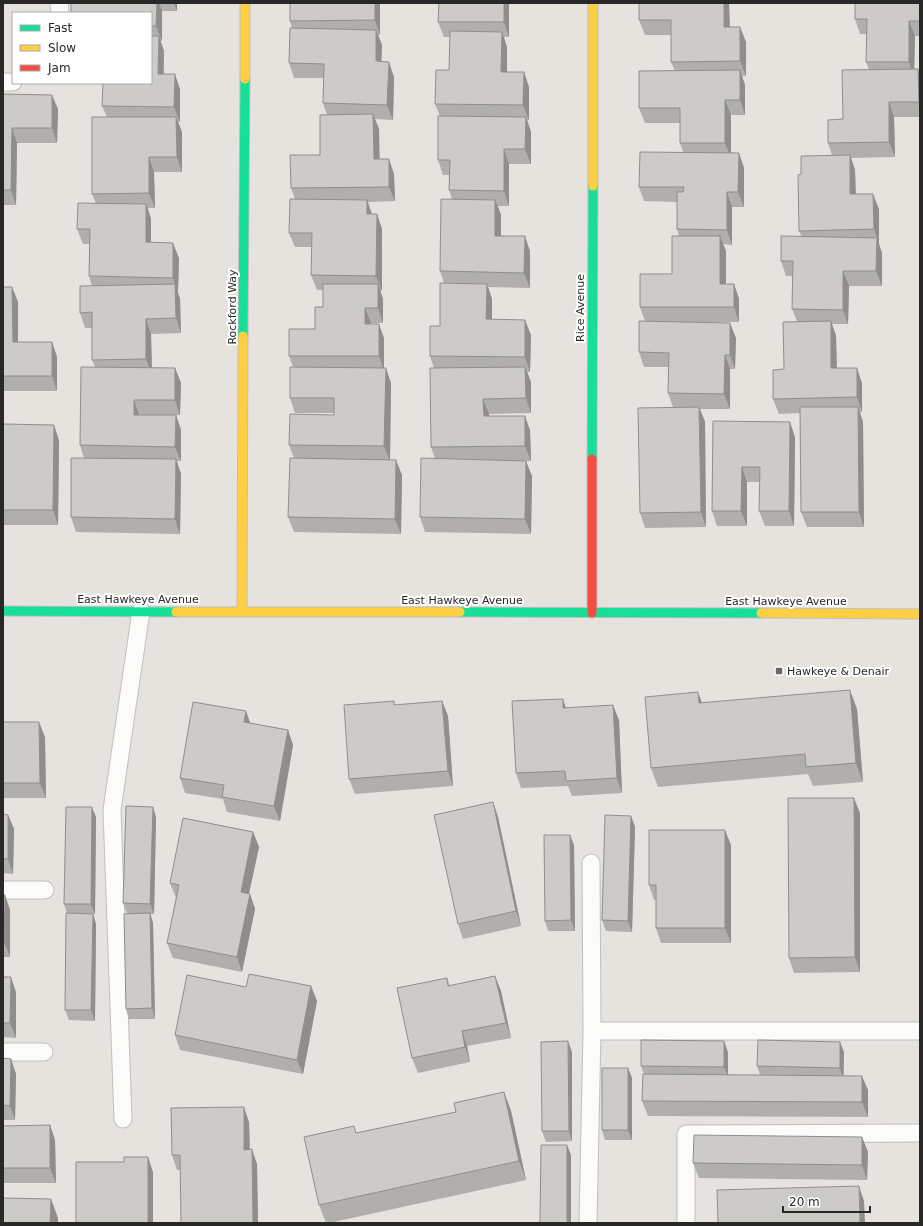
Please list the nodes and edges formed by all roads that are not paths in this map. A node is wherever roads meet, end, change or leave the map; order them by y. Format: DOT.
graph roads {
  1 [pos="244,3"];
  2 [pos="593,3"];
  3 [pos="3,611"];
  4 [pos="141,611"];
  5 [pos="242,612"];
  6 [pos="592,613"];
  7 [pos="920,614"];
  8 [pos="591,863"];
  9 [pos="3,890"];
  10 [pos="45,890"];
  11 [pos="592,1031"];
  12 [pos="920,1031"];
  13 [pos="3,1052"];
  14 [pos="44,1052"];
  15 [pos="122,1118"];
  16 [pos="920,1133"];
  17 [pos="588,1223"];
  18 [pos="686,1223"];
  1 -- 5 [label="street, Rockford Way"];
  2 -- 6 [label="street, Rice Avenue"];
  3 -- 4 [label="street, East Hawkeye Avenue"];
  4 -- 5 [label="street, East Hawkeye Avenue"];
  4 -- 15 [label="lane"];
  5 -- 6 [label="street, East Hawkeye Avenue"];
  6 -- 7 [label="street, East Hawkeye Avenue"];
  8 -- 11 [label="lane"];
  9 -- 10 [label="lane"];
  11 -- 12 [label="lane"];
  11 -- 17 [label="lane"];
  13 -- 14 [label="lane"];
  16 -- 18 [label="lane"];
}
